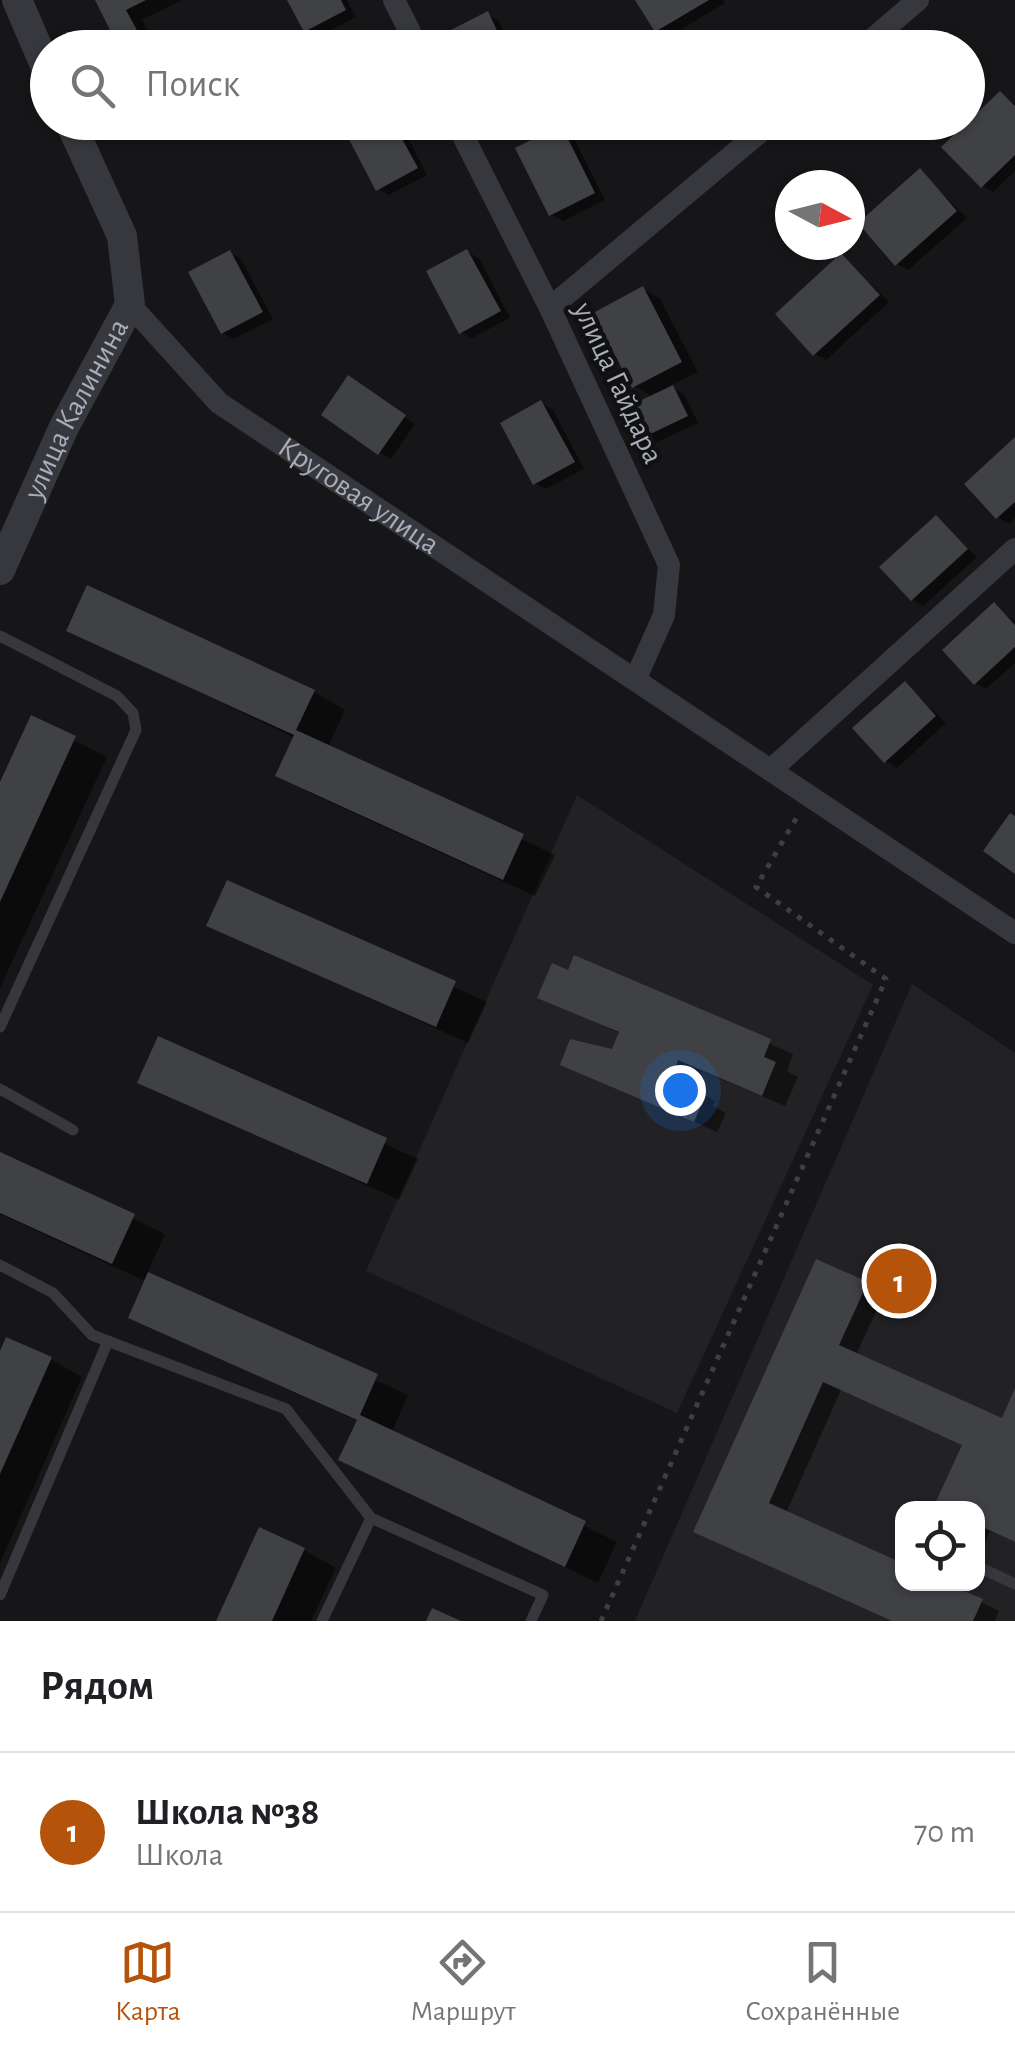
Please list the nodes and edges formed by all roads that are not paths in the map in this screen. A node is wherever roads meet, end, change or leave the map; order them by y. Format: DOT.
graph roads {
  1 [pos="17,0"];
  2 [pos="394,0"];
  3 [pos="918,0"];
  4 [pos="30,30"];
  5 [pos="409,30"];
  6 [pos="883,30"];
  7 [pos="78,140"];
  8 [pos="465,140"];
  9 [pos="751,140"];
  10 [pos="130,305"];
  11 [pos="550,308"];
  12 [pos="1015,549"];
  13 [pos="0,570"];
  14 [pos="0,636"];
  15 [pos="636,678"];
  16 [pos="773,768"];
  17 [pos="1015,934"];
  18 [pos="0,1027"];
  19 [pos="0,1089"];
  20 [pos="73,1130"];
  21 [pos="0,1265"];
  22 [pos="108,1341"];
  23 [pos="371,1518"];
  24 [pos="985,1570"];
  25 [pos="1015,1584"];
  26 [pos="0,1596"];
  27 [pos="322,1621"];
  28 [pos="532,1621"];
  1 -- 4 [label="street"];
  2 -- 5 [label="street"];
  3 -- 6 [label="street"];
  7 -- 10 [label="street"];
  8 -- 11 [label="street, улица Гайдара"];
  9 -- 11 [label="street"];
  10 -- 13 [label="street, улица Калинина"];
  10 -- 15 [label="street, Круговая улица"];
  11 -- 15 [label="street, улица Гайдара"];
  12 -- 16 [label="street"];
  14 -- 18 [label="lane"];
  15 -- 16 [label="street, Круговая улица"];
  16 -- 17 [label="street"];
  19 -- 20 [label="lane"];
  21 -- 22 [label="lane"];
  22 -- 23 [label="lane"];
  22 -- 26 [label="lane"];
  23 -- 27 [label="lane"];
  23 -- 28 [label="lane"];
  24 -- 25 [label="lane"];
}
